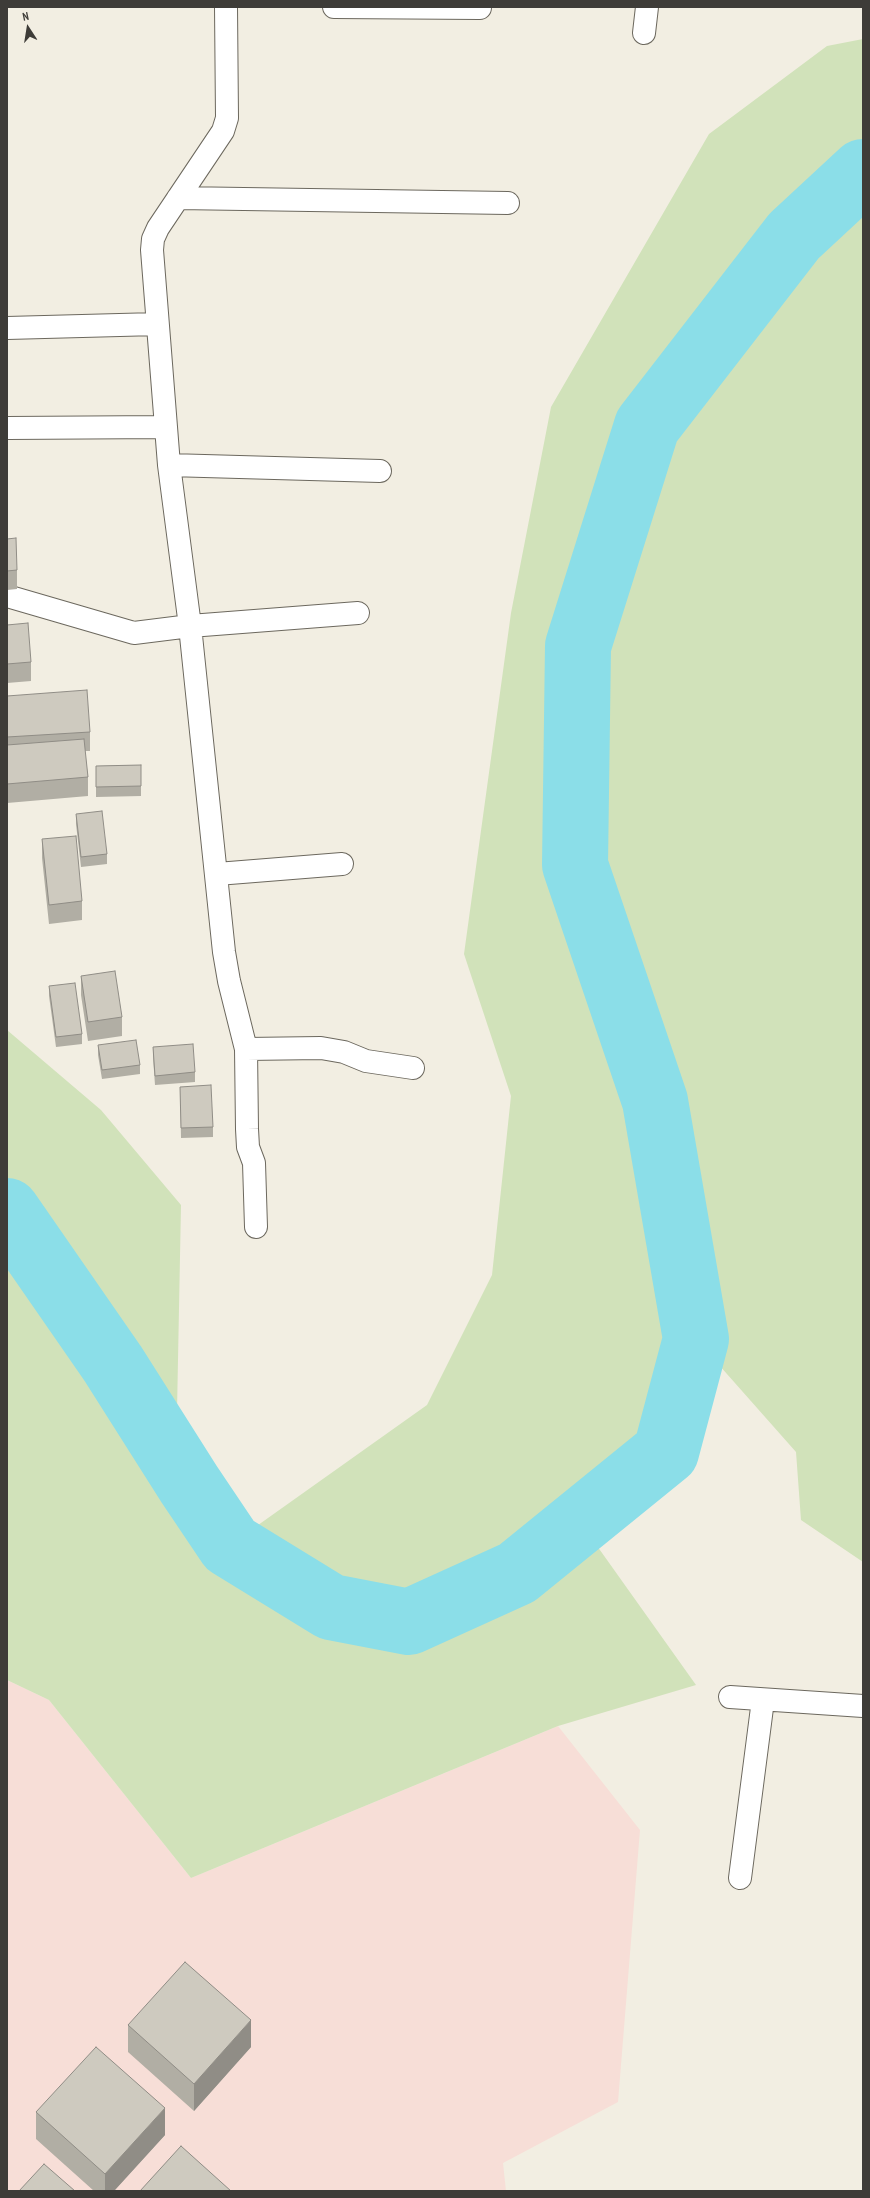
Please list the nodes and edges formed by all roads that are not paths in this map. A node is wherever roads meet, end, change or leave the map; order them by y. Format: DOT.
graph roads {
  1 [pos="226,7"];
  2 [pos="334,7"];
  3 [pos="377,7"];
  4 [pos="647,7"];
  5 [pos="480,8"];
  6 [pos="644,33"];
  7 [pos="178,198"];
  8 [pos="508,203"];
  9 [pos="157,324"];
  10 [pos="7,328"];
  11 [pos="166,427"];
  12 [pos="7,428"];
  13 [pos="169,465"];
  14 [pos="380,471"];
  15 [pos="7,596"];
  16 [pos="358,613"];
  17 [pos="190,626"];
  18 [pos="342,864"];
  19 [pos="217,874"];
  20 [pos="246,1050"];
  21 [pos="413,1068"];
  22 [pos="256,1227"];
  23 [pos="730,1698"];
  24 [pos="763,1700"];
  25 [pos="863,1706"];
  26 [pos="740,1878"];
  1 -- 7 [label="street"];
  2 -- 3 [label="street"];
  3 -- 5 [label="street"];
  4 -- 6 [label="street"];
  7 -- 8 [label="street"];
  7 -- 9 [label="street"];
  9 -- 10 [label="street"];
  9 -- 11 [label="street"];
  11 -- 12 [label="street"];
  11 -- 13 [label="street"];
  13 -- 14 [label="street"];
  13 -- 17 [label="street"];
  15 -- 17 [label="street"];
  16 -- 17 [label="street"];
  17 -- 19 [label="street"];
  18 -- 19 [label="street"];
  19 -- 20 [label="street"];
  20 -- 21 [label="street"];
  20 -- 22 [label="street"];
  23 -- 24 [label="street"];
  24 -- 25 [label="street"];
  24 -- 26 [label="street"];
}
